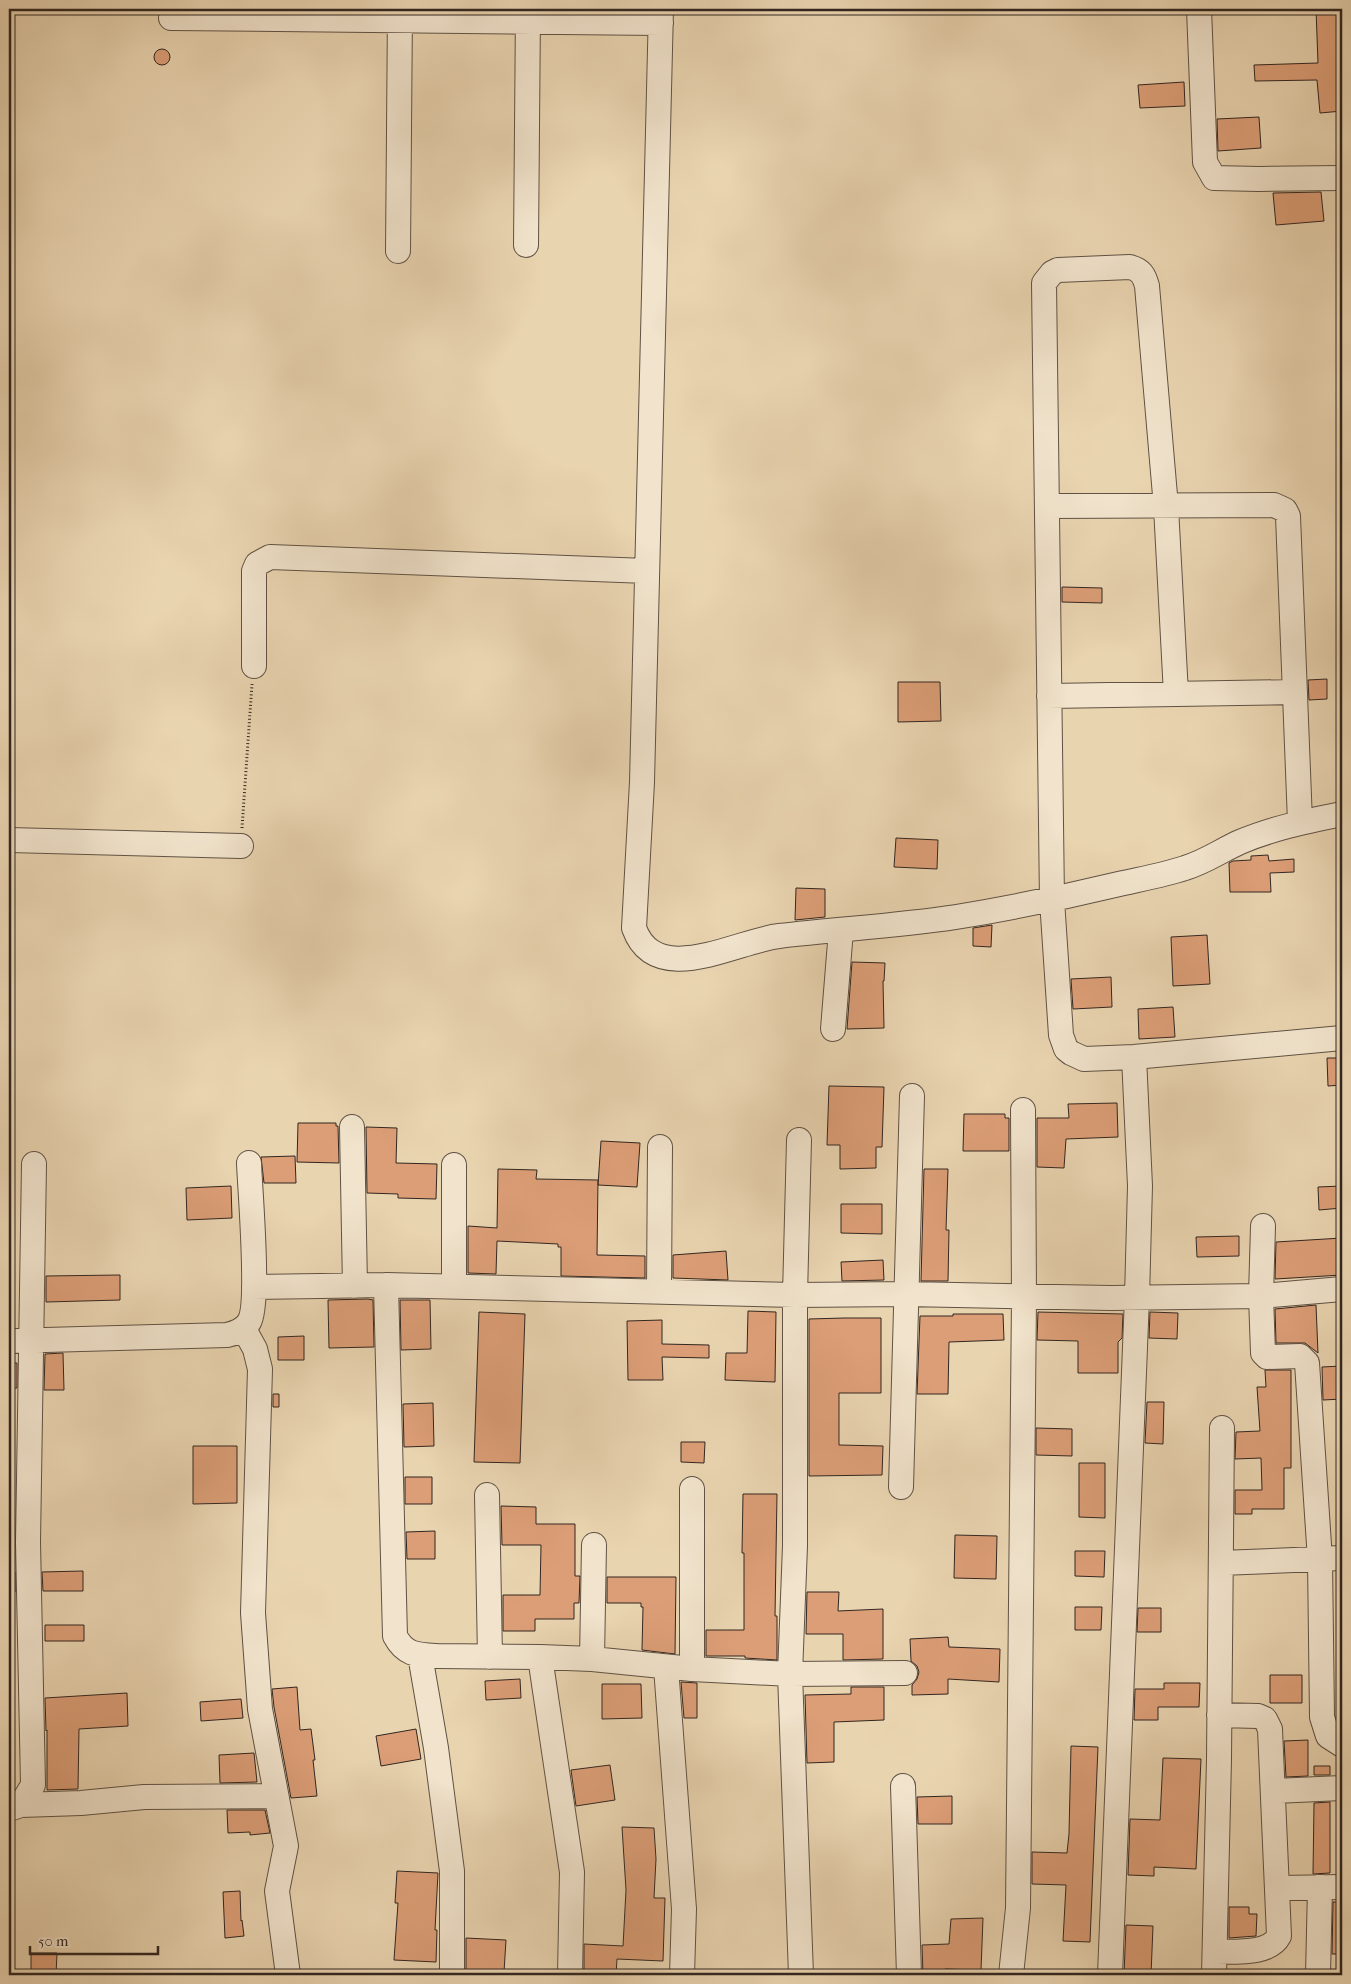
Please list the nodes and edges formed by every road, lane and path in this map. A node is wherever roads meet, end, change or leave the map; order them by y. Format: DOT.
graph roads {
  1 [pos="1199,9"];
  2 [pos="233,14"];
  3 [pos="400,14"];
  4 [pos="528,15"];
  5 [pos="661,16"];
  6 [pos="170,18"];
  7 [pos="1342,178"];
  8 [pos="526,245"];
  9 [pos="398,251"];
  10 [pos="1047,506"];
  11 [pos="1166,507"];
  12 [pos="647,571"];
  13 [pos="254,666"];
  14 [pos="1295,692"];
  15 [pos="1176,694"];
  16 [pos="1049,696"];
  17 [pos="1342,814"];
  18 [pos="1300,822"];
  19 [pos="9,840"];
  20 [pos="241,846"];
  21 [pos="1052,900"];
  22 [pos="841,930"];
  23 [pos="833,1029"];
  24 [pos="1342,1038"];
  25 [pos="1134,1057"];
  26 [pos="912,1096"];
  27 [pos="1023,1110"];
  28 [pos="352,1127"];
  29 [pos="799,1140"];
  30 [pos="660,1147"];
  31 [pos="34,1164"];
  32 [pos="249,1164"];
  33 [pos="454,1165"];
  34 [pos="1263,1226"];
  35 [pos="386,1285"];
  36 [pos="355,1286"];
  37 [pos="454,1286"];
  38 [pos="254,1287"];
  39 [pos="1342,1289"];
  40 [pos="659,1290"];
  41 [pos="906,1294"];
  42 [pos="795,1295"];
  43 [pos="1261,1296"];
  44 [pos="1137,1297"];
  45 [pos="1024,1298"];
  46 [pos="244,1329"];
  47 [pos="20,1341"];
  48 [pos="1222,1428"];
  49 [pos="901,1487"];
  50 [pos="692,1488"];
  51 [pos="487,1495"];
  52 [pos="18,1542"];
  53 [pos="594,1545"];
  54 [pos="1331,1559"];
  55 [pos="1221,1563"];
  56 [pos="420,1655"];
  57 [pos="490,1656"];
  58 [pos="540,1657"];
  59 [pos="592,1659"];
  60 [pos="666,1667"];
  61 [pos="692,1669"];
  62 [pos="905,1673"];
  63 [pos="790,1674"];
  64 [pos="1219,1715"];
  65 [pos="1342,1745"];
  66 [pos="903,1786"];
  67 [pos="1342,1788"];
  68 [pos="1274,1792"];
  69 [pos="276,1796"];
  70 [pos="15,1807"];
  71 [pos="1331,1887"];
  72 [pos="1278,1888"];
  73 [pos="1215,1964"];
  74 [pos="288,1975"];
  75 [pos="452,1975"];
  76 [pos="570,1975"];
  77 [pos="682,1975"];
  78 [pos="801,1975"];
  79 [pos="909,1975"];
  80 [pos="1011,1975"];
  81 [pos="1110,1975"];
  82 [pos="1318,1975"];
  1 -- 7 [label="street"];
  2 -- 3 [label="street"];
  2 -- 6 [label="street"];
  3 -- 4 [label="street"];
  3 -- 9 [label="street"];
  4 -- 5 [label="street"];
  4 -- 8 [label="street"];
  5 -- 12 [label="street"];
  10 -- 11 [label="street"];
  10 -- 11 [label="street"];
  10 -- 16 [label="street"];
  11 -- 14 [label="street"];
  11 -- 15 [label="street"];
  12 -- 13 [label="street"];
  12 -- 22 [label="street"];
  13 -- 20 [label="path"];
  14 -- 15 [label="street"];
  14 -- 18 [label="street"];
  15 -- 16 [label="street"];
  16 -- 21 [label="street"];
  17 -- 18 [label="street"];
  18 -- 21 [label="street"];
  19 -- 20 [label="street"];
  21 -- 22 [label="street"];
  21 -- 25 [label="street"];
  22 -- 23 [label="street"];
  24 -- 25 [label="street"];
  25 -- 44 [label="street"];
  26 -- 41 [label="street"];
  27 -- 45 [label="street"];
  28 -- 36 [label="street"];
  29 -- 42 [label="street"];
  30 -- 40 [label="street"];
  31 -- 47 [label="street"];
  32 -- 38 [label="street"];
  33 -- 37 [label="street"];
  34 -- 43 [label="street"];
  35 -- 36 [label="street"];
  35 -- 37 [label="street"];
  35 -- 56 [label="street"];
  36 -- 38 [label="street"];
  37 -- 40 [label="street"];
  38 -- 46 [label="street"];
  39 -- 43 [label="street"];
  40 -- 42 [label="street"];
  41 -- 42 [label="street"];
  41 -- 45 [label="street"];
  41 -- 49 [label="street"];
  42 -- 63 [label="street"];
  43 -- 44 [label="street"];
  43 -- 54 [label="street"];
  44 -- 45 [label="street"];
  44 -- 81 [label="street"];
  45 -- 80 [label="street"];
  46 -- 47 [label="street"];
  46 -- 69 [label="street"];
  47 -- 52 [label="street"];
  48 -- 55 [label="street"];
  50 -- 61 [label="street"];
  51 -- 57 [label="street"];
  52 -- 70 [label="street"];
  53 -- 59 [label="street"];
  54 -- 55 [label="street"];
  54 -- 65 [label="street"];
  55 -- 64 [label="street"];
  56 -- 57 [label="street"];
  56 -- 75 [label="street"];
  57 -- 58 [label="street"];
  58 -- 59 [label="street"];
  58 -- 76 [label="street"];
  59 -- 60 [label="street"];
  60 -- 61 [label="street"];
  60 -- 77 [label="street"];
  61 -- 63 [label="street"];
  62 -- 63 [label="street"];
  63 -- 78 [label="street"];
  64 -- 68 [label="street"];
  64 -- 73 [label="street"];
  66 -- 79 [label="street"];
  67 -- 68 [label="street"];
  68 -- 72 [label="street"];
  69 -- 70 [label="street"];
  69 -- 74 [label="street"];
  71 -- 72 [label="street"];
  71 -- 82 [label="street"];
  72 -- 73 [label="street"];
}
